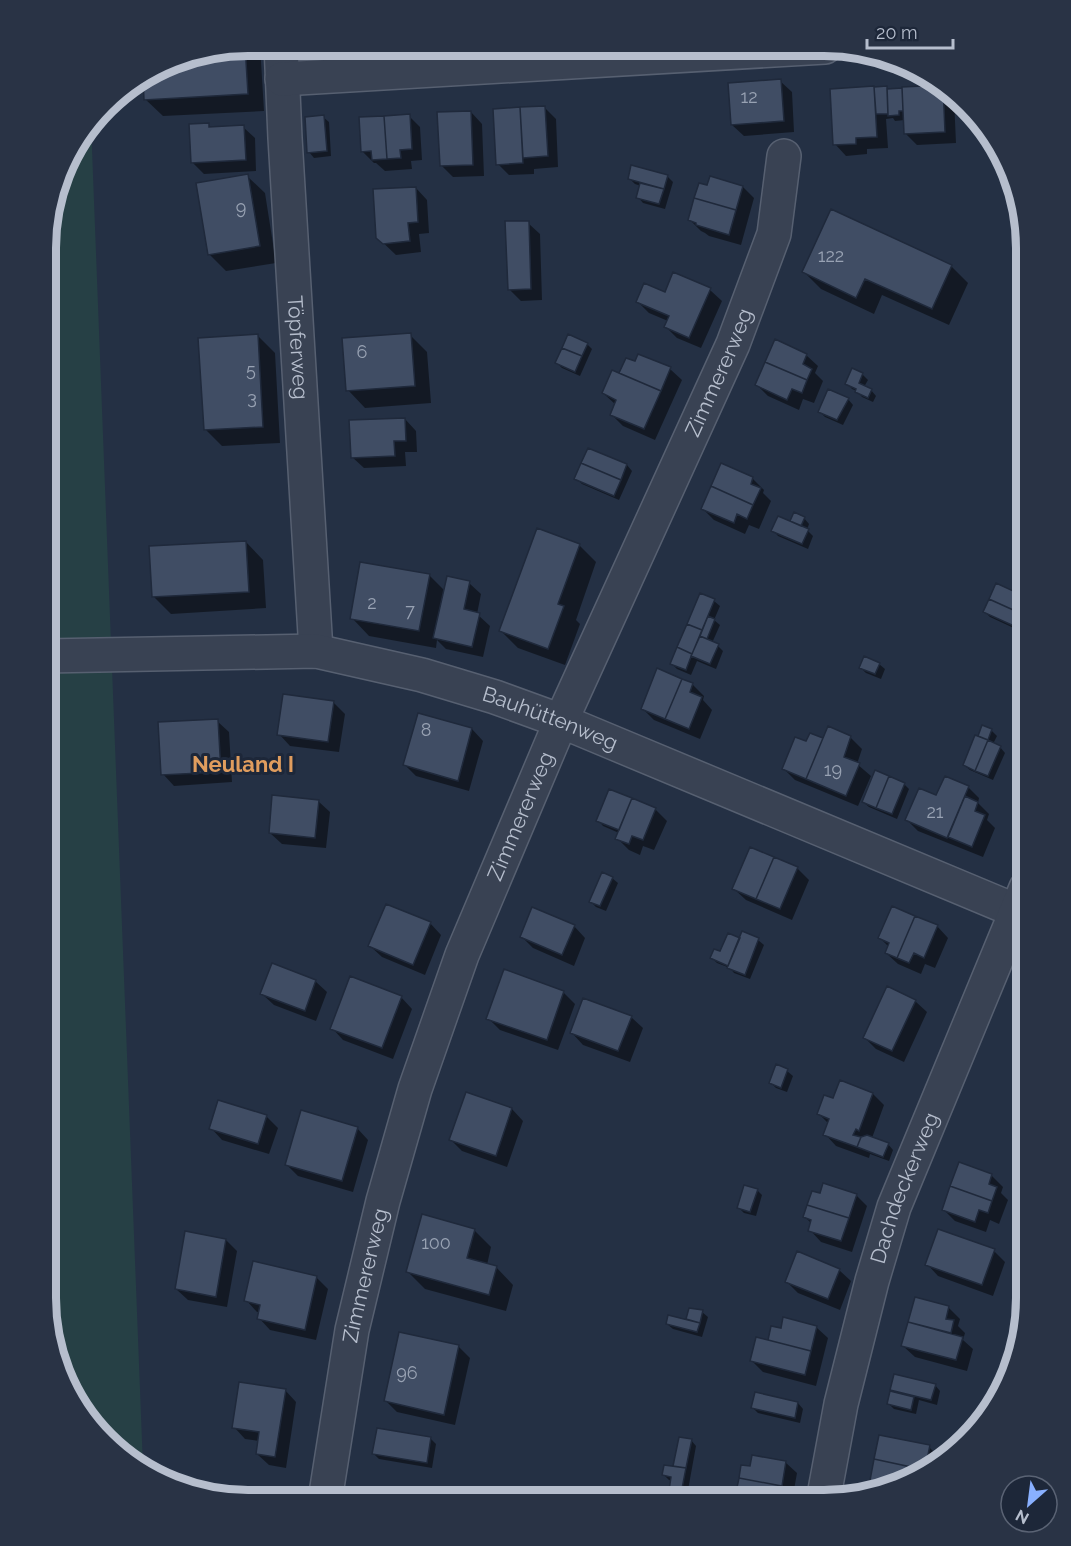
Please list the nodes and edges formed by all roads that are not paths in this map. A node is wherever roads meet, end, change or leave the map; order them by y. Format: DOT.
graph roads {
  1 [pos="281,56"];
  2 [pos="672,56"];
  3 [pos="282,79"];
  4 [pos="784,156"];
  5 [pos="316,651"];
  6 [pos="56,656"];
  7 [pos="561,721"];
  8 [pos="1015,902"];
  9 [pos="1015,921"];
  10 [pos="327,1490"];
  11 [pos="825,1490"];
  1 -- 3 [label="street, Töpferweg"];
  2 -- 3 [label="street"];
  3 -- 5 [label="street, Töpferweg"];
  4 -- 7 [label="street, Zimmererweg"];
  5 -- 6 [label="street, Bauhüttenweg"];
  5 -- 7 [label="street, Bauhüttenweg"];
  7 -- 8 [label="street, Bauhüttenweg"];
  7 -- 10 [label="street, Zimmererweg"];
  9 -- 11 [label="street, Dachdeckerweg"];
}
